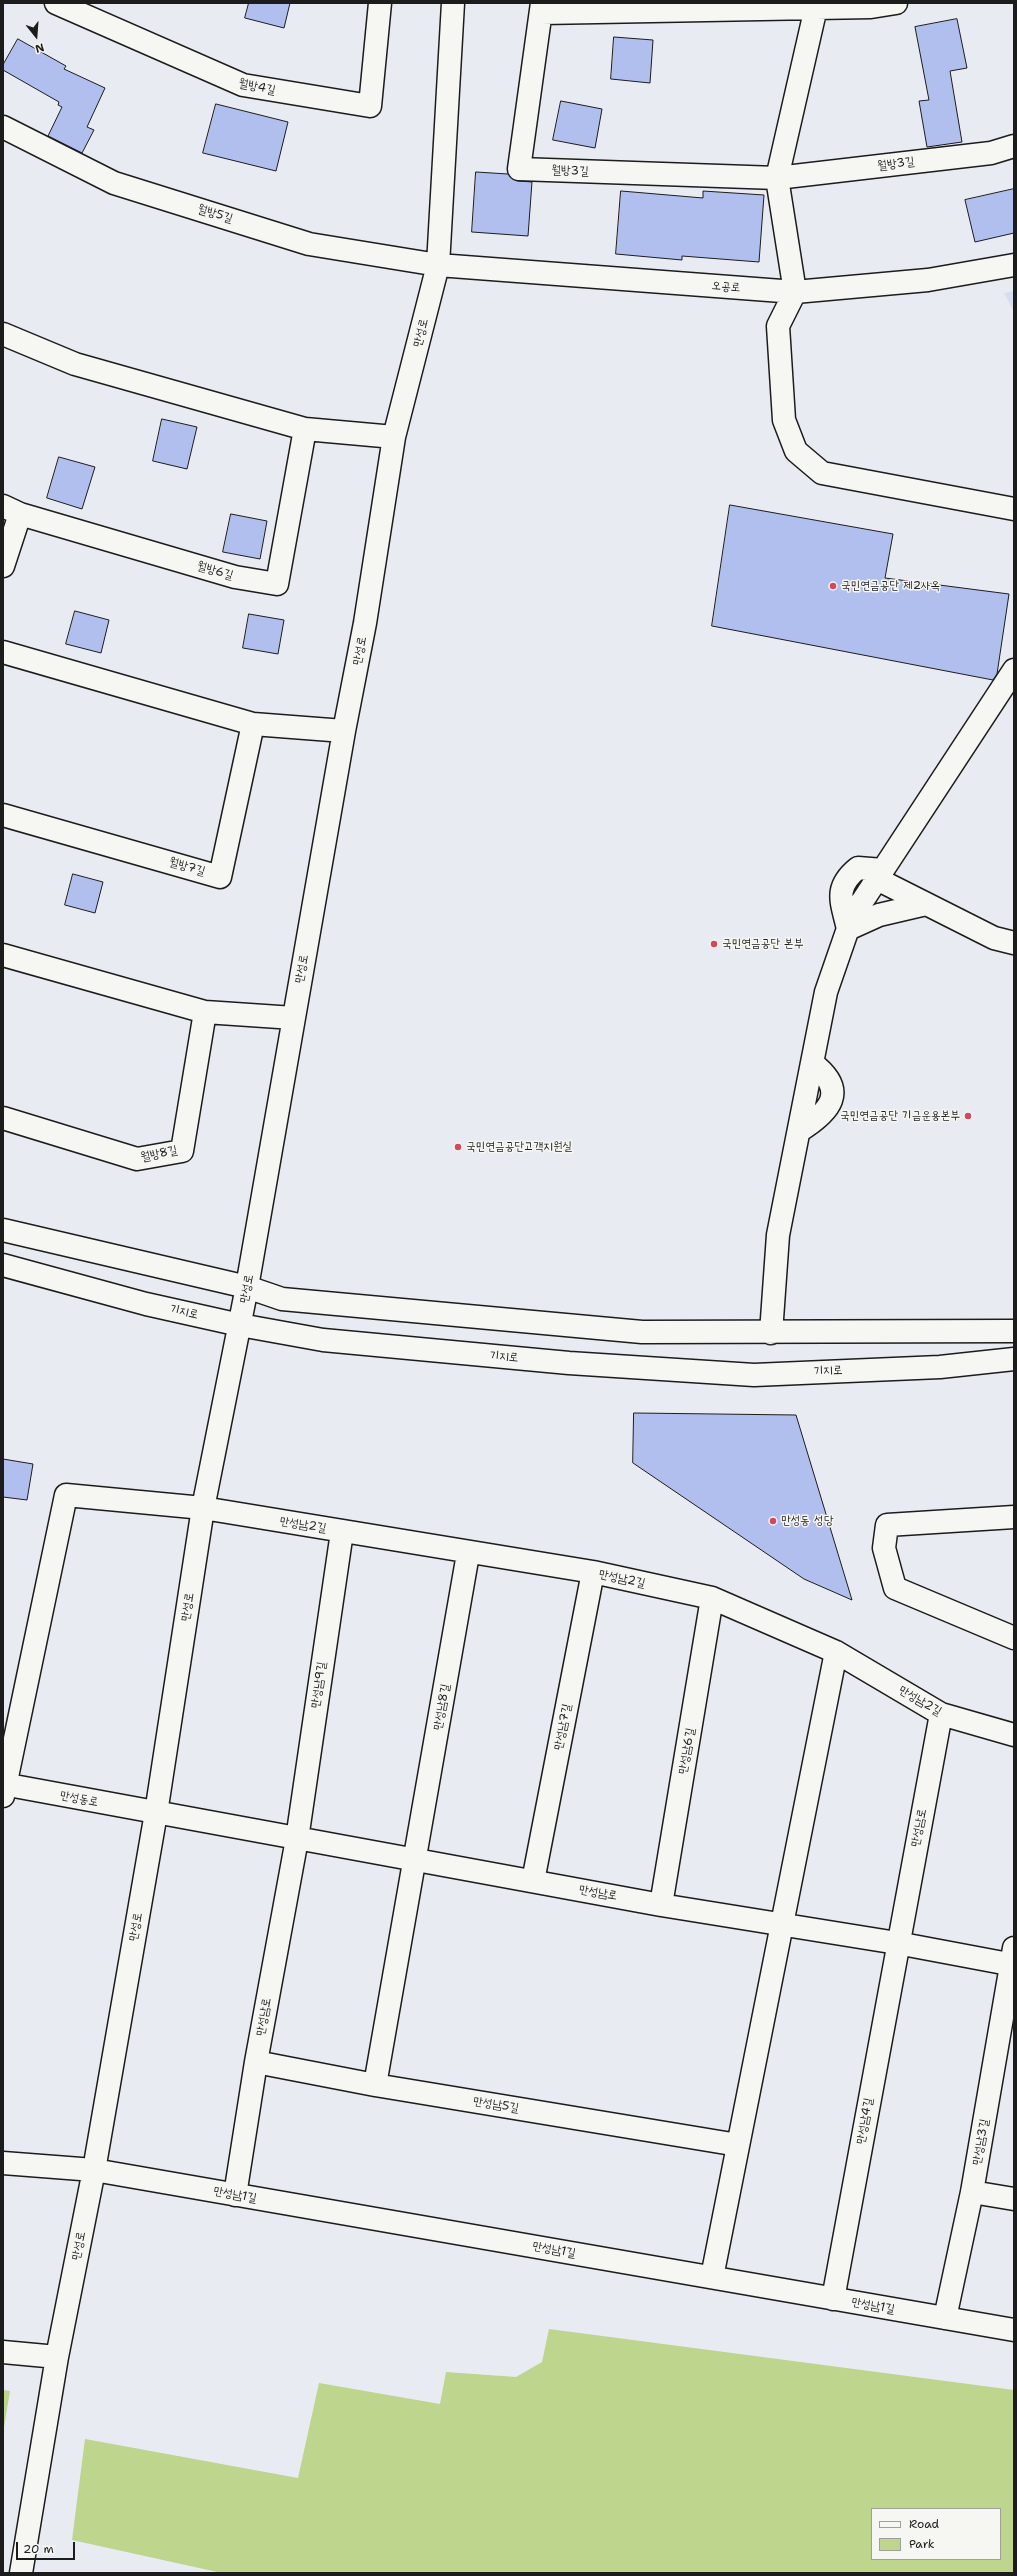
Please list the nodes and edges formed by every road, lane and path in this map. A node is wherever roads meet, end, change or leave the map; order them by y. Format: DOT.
graph roads {
  1 [pos="56,3"];
  2 [pos="380,3"];
  3 [pos="454,3"];
  4 [pos="896,3"];
  5 [pos="816,6"];
  6 [pos="707,7"];
  7 [pos="542,8"];
  8 [pos="3,127"];
  9 [pos="1014,146"];
  10 [pos="777,178"];
  11 [pos="1014,265"];
  12 [pos="438,266"];
  13 [pos="795,292"];
  14 [pos="3,334"];
  15 [pos="306,429"];
  16 [pos="394,437"];
  17 [pos="1014,509"];
  18 [pos="12,510"];
  19 [pos="3,566"];
  20 [pos="3,652"];
  21 [pos="1014,670"];
  22 [pos="253,724"];
  23 [pos="344,731"];
  24 [pos="3,815"];
  25 [pos="880,874"];
  26 [pos="926,904"];
  27 [pos="848,929"];
  28 [pos="1014,943"];
  29 [pos="3,955"];
  30 [pos="205,1012"];
  31 [pos="294,1018"];
  32 [pos="3,1118"];
  33 [pos="3,1230"];
  34 [pos="3,1265"];
  35 [pos="247,1287"];
  36 [pos="240,1325"];
  37 [pos="771,1333"];
  38 [pos="1014,1336"];
  39 [pos="1014,1359"];
  40 [pos="203,1508"];
  41 [pos="1014,1517"];
  42 [pos="342,1532"];
  43 [pos="468,1554"];
  44 [pos="593,1572"];
  45 [pos="712,1598"];
  46 [pos="1014,1638"];
  47 [pos="836,1652"];
  48 [pos="941,1714"];
  49 [pos="1014,1735"];
  50 [pos="4,1788"];
  51 [pos="156,1813"];
  52 [pos="297,1839"];
  53 [pos="416,1860"];
  54 [pos="533,1882"];
  55 [pos="661,1905"];
  56 [pos="780,1926"];
  57 [pos="897,1943"];
  58 [pos="1013,1959"];
  59 [pos="1005,2059"];
  60 [pos="256,2062"];
  61 [pos="375,2085"];
  62 [pos="738,2145"];
  63 [pos="3,2163"];
  64 [pos="94,2170"];
  65 [pos="972,2192"];
  66 [pos="235,2195"];
  67 [pos="1014,2199"];
  68 [pos="712,2277"];
  69 [pos="833,2299"];
  70 [pos="945,2318"];
  71 [pos="1014,2330"];
  72 [pos="3,2352"];
  73 [pos="57,2357"];
  74 [pos="21,2573"];
  1 -- 2 [label="street, 월방4길"];
  3 -- 12 [label="street, 만성로"];
  4 -- 5 [label="street, 월방3길"];
  5 -- 6 [label="street, 월방3길"];
  5 -- 10 [label="street"];
  6 -- 7 [label="street, 월방3길"];
  7 -- 10 [label="street, 월방3길"];
  8 -- 12 [label="street, 월방5길"];
  9 -- 10 [label="street, 월방3길"];
  10 -- 13 [label="street"];
  11 -- 13 [label="street, 오공로"];
  12 -- 13 [label="street, 오공로"];
  12 -- 16 [label="street, 만성로"];
  13 -- 17 [label="street"];
  14 -- 15 [label="street"];
  15 -- 16 [label="street"];
  15 -- 18 [label="street, 월방6길"];
  16 -- 23 [label="street, 만성로"];
  18 -- 19 [label="street"];
  20 -- 22 [label="street"];
  21 -- 25 [label="street"];
  22 -- 23 [label="street"];
  22 -- 24 [label="street, 월방7길"];
  23 -- 31 [label="street, 만성로"];
  25 -- 26 [label="street"];
  25 -- 27 [label="street"];
  26 -- 27 [label="street"];
  26 -- 28 [label="street"];
  27 -- 37 [label="street"];
  29 -- 30 [label="street"];
  30 -- 31 [label="street"];
  30 -- 32 [label="street, 월방8길"];
  31 -- 35 [label="street, 만성로"];
  33 -- 35 [label="street"];
  34 -- 36 [label="street, 기지로"];
  35 -- 36 [label="street, 만성로"];
  35 -- 37 [label="street"];
  36 -- 39 [label="street, 기지로"];
  36 -- 40 [label="street, 만성로"];
  37 -- 38 [label="street"];
  40 -- 42 [label="street, 만성남2길"];
  40 -- 50 [label="street, 만성남2길"];
  40 -- 51 [label="street, 만성로"];
  41 -- 46 [label="street"];
  42 -- 43 [label="street, 만성남2길"];
  42 -- 52 [label="street, 만성남9길"];
  43 -- 44 [label="street, 만성남2길"];
  43 -- 53 [label="street, 만성남8길"];
  44 -- 45 [label="street, 만성남2길"];
  44 -- 54 [label="street, 만성남7길"];
  45 -- 47 [label="street, 만성남2길"];
  45 -- 55 [label="street, 만성남6길"];
  47 -- 48 [label="street, 만성남2길"];
  47 -- 56 [label="street"];
  48 -- 49 [label="street, 만성남2길"];
  48 -- 57 [label="street, 만성남로"];
  50 -- 51 [label="street, 만성동로"];
  51 -- 52 [label="street, 만성남로"];
  51 -- 64 [label="street, 만성로"];
  52 -- 53 [label="street, 만성남로"];
  52 -- 60 [label="street, 만성남로"];
  53 -- 54 [label="street, 만성남로"];
  53 -- 61 [label="street"];
  54 -- 55 [label="street, 만성남로"];
  55 -- 56 [label="street, 만성남로"];
  56 -- 57 [label="street, 만성남로"];
  56 -- 62 [label="street"];
  57 -- 58 [label="street, 만성남로"];
  57 -- 69 [label="street, 만성남4길"];
  58 -- 59 [label="street, 만성남3길"];
  59 -- 65 [label="street, 만성남3길"];
  60 -- 61 [label="street, 만성남5길"];
  60 -- 66 [label="street, 만성남로"];
  61 -- 62 [label="street, 만성남5길"];
  62 -- 68 [label="street"];
  63 -- 64 [label="street, 만성남1길"];
  64 -- 66 [label="street, 만성남1길"];
  64 -- 73 [label="street, 만성로"];
  65 -- 67 [label="street"];
  65 -- 70 [label="street, 만성남3길"];
  66 -- 68 [label="street, 만성남1길"];
  68 -- 69 [label="street, 만성남1길"];
  69 -- 70 [label="street, 만성남1길"];
  70 -- 71 [label="street, 만성남1길"];
  72 -- 73 [label="street"];
  73 -- 74 [label="street, 만성로"];
}
